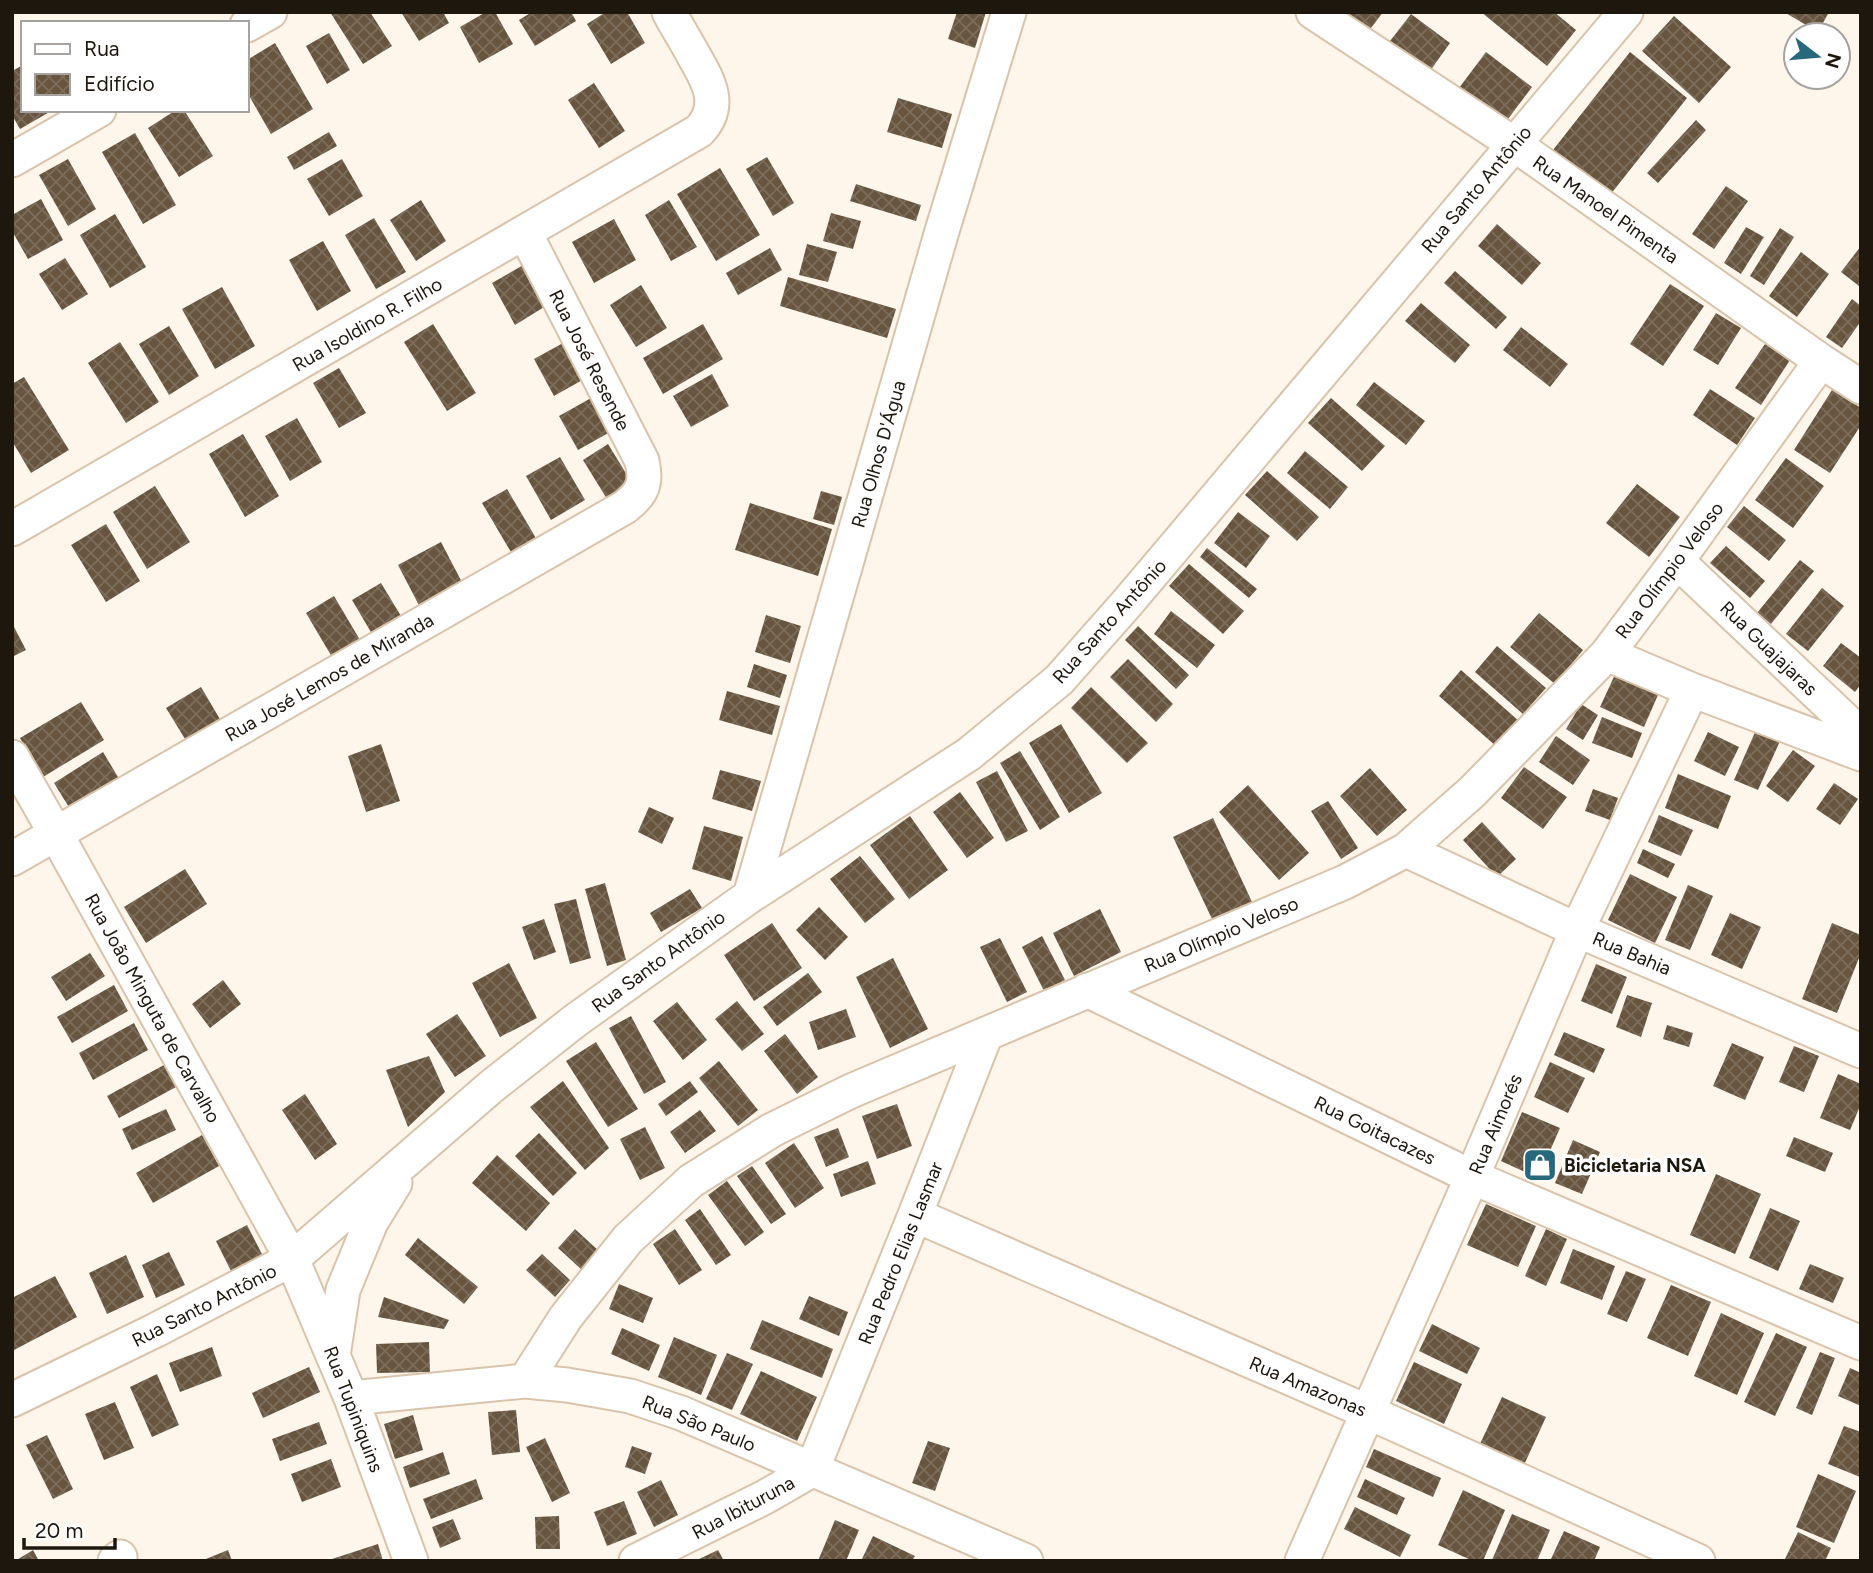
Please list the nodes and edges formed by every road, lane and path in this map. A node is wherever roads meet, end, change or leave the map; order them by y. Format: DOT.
graph roads {
  1 [pos="270,12"];
  2 [pos="669,12"];
  3 [pos="1009,12"];
  4 [pos="1313,12"];
  5 [pos="1626,12"];
  6 [pos="248,24"];
  7 [pos="96,112"];
  8 [pos="1514,144"];
  9 [pos="12,160"];
  10 [pos="525,233"];
  11 [pos="1821,361"];
  12 [pos="1861,387"];
  13 [pos="642,490"];
  14 [pos="12,529"];
  15 [pos="1677,561"];
  16 [pos="1606,654"];
  17 [pos="1692,690"];
  18 [pos="1861,735"];
  19 [pos="1861,754"];
  20 [pos="12,757"];
  21 [pos="57,834"];
  22 [pos="1406,850"];
  23 [pos="12,859"];
  24 [pos="750,896"];
  25 [pos="1577,930"];
  26 [pos="1087,990"];
  27 [pos="986,1034"];
  28 [pos="1861,1051"];
  29 [pos="410,1157"];
  30 [pos="1472,1177"];
  31 [pos="915,1215"];
  32 [pos="292,1259"];
  33 [pos="1861,1343"];
  34 [pos="333,1356"];
  35 [pos="525,1381"];
  36 [pos="351,1398"];
  37 [pos="12,1400"];
  38 [pos="1368,1412"];
  39 [pos="812,1470"];
  40 [pos="411,1561"];
  41 [pos="635,1561"];
  42 [pos="1026,1561"];
  43 [pos="1301,1561"];
  44 [pos="1698,1561"];
  1 -- 6 [label="street"];
  2 -- 10 [label="street, Rua Isoldino R. Filho"];
  3 -- 24 [label="street, Rua Olhos D'Água"];
  4 -- 8 [label="street, Rua Manoel Pimenta"];
  5 -- 8 [label="street, Rua Santo Antônio"];
  7 -- 9 [label="street"];
  8 -- 11 [label="street, Rua Manoel Pimenta"];
  8 -- 24 [label="street, Rua Santo Antônio"];
  10 -- 13 [label="street, Rua José Resende"];
  10 -- 14 [label="street, Rua Isoldino R. Filho"];
  11 -- 12 [label="street, Rua Manoel Pimenta"];
  11 -- 15 [label="street, Rua Olímpio Veloso"];
  13 -- 21 [label="street, Rua José Lemos de Miranda"];
  15 -- 16 [label="street, Rua Olímpio Veloso"];
  15 -- 18 [label="street, Rua Guajajaras"];
  16 -- 17 [label="street"];
  16 -- 22 [label="street, Rua Olímpio Veloso"];
  17 -- 19 [label="street"];
  17 -- 25 [label="street, Rua Aimorés"];
  20 -- 21 [label="street, Rua João Minguta de Carvalho"];
  21 -- 23 [label="street, Rua José Lemos de Miranda"];
  21 -- 32 [label="street, Rua João Minguta de Carvalho"];
  22 -- 25 [label="street, Rua Bahia"];
  22 -- 26 [label="street, Rua Olímpio Veloso"];
  24 -- 29 [label="street, Rua Santo Antônio"];
  25 -- 28 [label="street, Rua Bahia"];
  25 -- 30 [label="street, Rua Aimorés"];
  26 -- 27 [label="street, Rua Olímpio Veloso"];
  26 -- 30 [label="street, Rua Goitacazes"];
  27 -- 31 [label="street, Rua Pedro Elias Lasmar"];
  27 -- 35 [label="street, Rua Olímpio Veloso"];
  29 -- 32 [label="street, Rua Santo Antônio"];
  29 -- 34 [label="street, Rua Santo Antônio"];
  30 -- 33 [label="street, Rua Goitacazes"];
  30 -- 38 [label="street, Rua Aimorés"];
  31 -- 38 [label="street, Rua Amazonas"];
  31 -- 39 [label="street, Rua Pedro Elias Lasmar"];
  32 -- 34 [label="street, Rua Tupiniquins"];
  32 -- 37 [label="street, Rua Santo Antônio"];
  34 -- 36 [label="street, Rua Tupiniquins"];
  35 -- 36 [label="street, Rua São Paulo"];
  35 -- 39 [label="street, Rua São Paulo"];
  36 -- 40 [label="street, Rua Tupiniquins"];
  38 -- 43 [label="street, Rua Aimorés"];
  38 -- 44 [label="street, Rua Amazonas"];
  39 -- 41 [label="street, Rua Ibituruna"];
  39 -- 42 [label="street, Rua São Paulo"];
}
